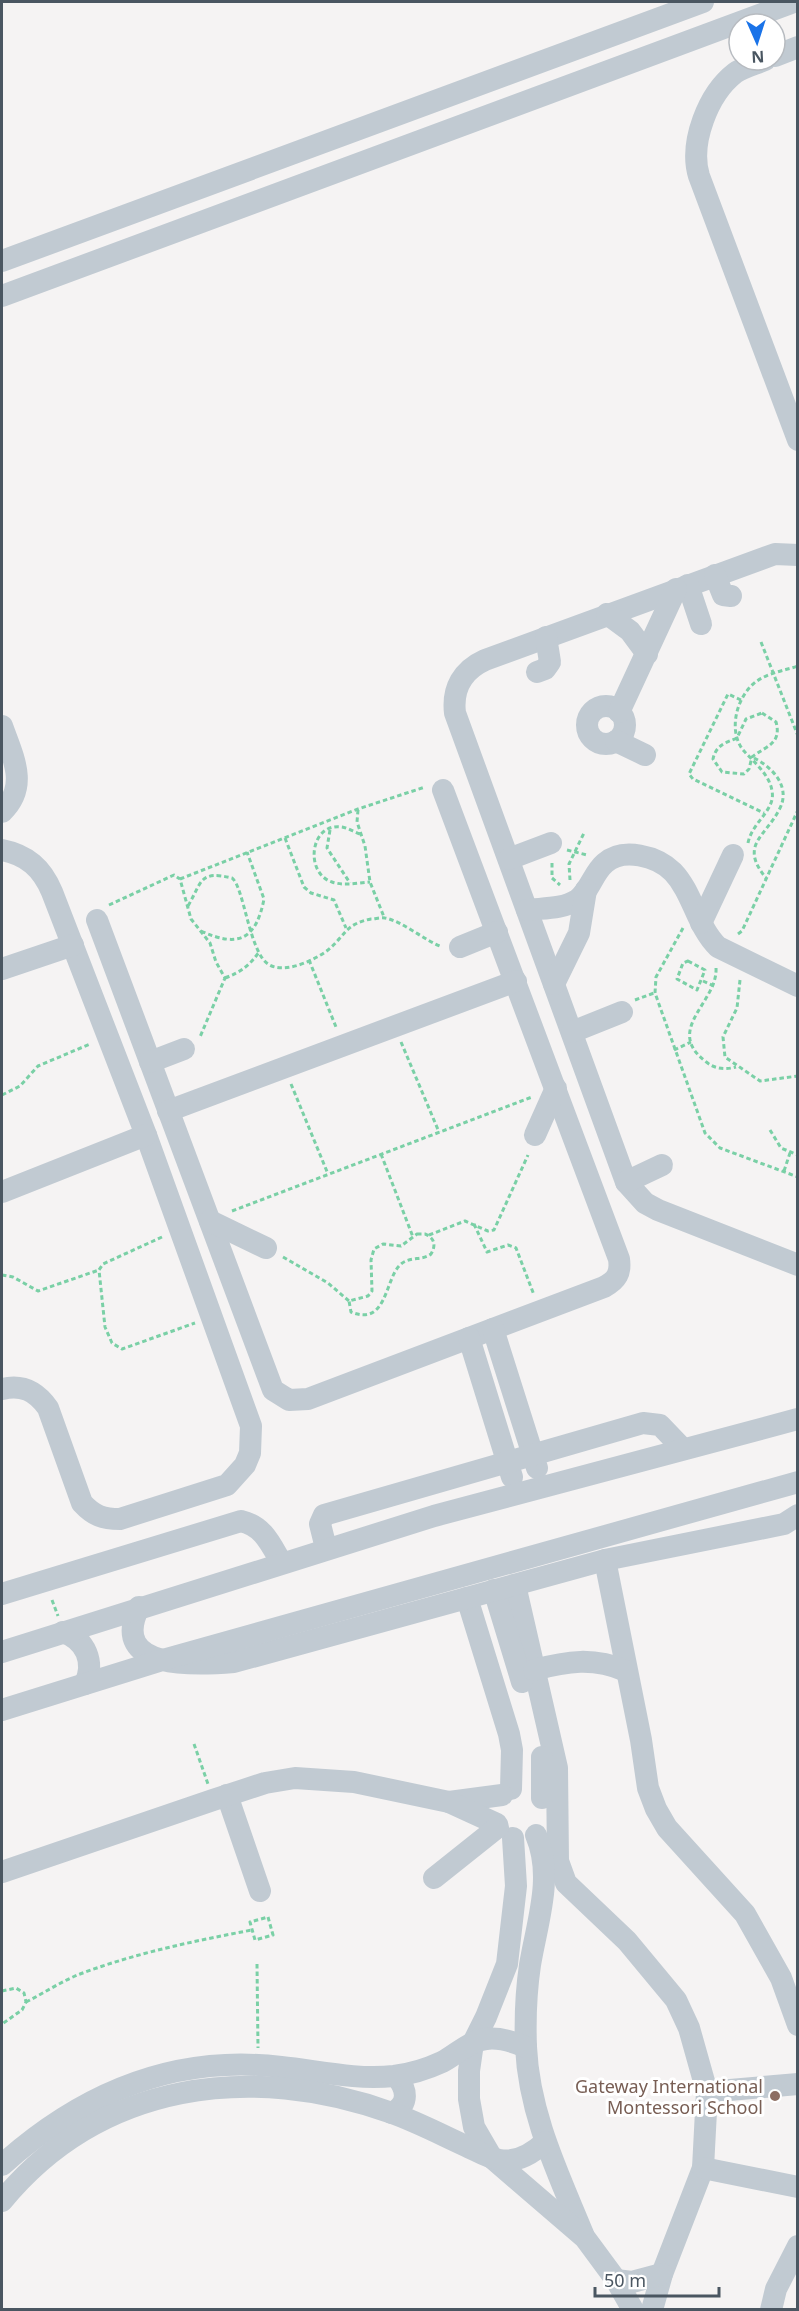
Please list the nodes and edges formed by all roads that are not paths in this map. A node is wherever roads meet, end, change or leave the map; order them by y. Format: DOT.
graph roads {
  1 [pos="703,2"];
  2 [pos="794,2"];
  3 [pos="736,72"];
  4 [pos="2,261"];
  5 [pos="2,296"];
  6 [pos="798,440"];
  7 [pos="798,555"];
  8 [pos="715,575"];
  9 [pos="682,587"];
  10 [pos="731,596"];
  11 [pos="607,614"];
  12 [pos="701,624"];
  13 [pos="546,637"];
  14 [pos="647,654"];
  15 [pos="537,672"];
  16 [pos="618,712"];
  17 [pos="2,726"];
  18 [pos="616,741"];
  19 [pos="645,755"];
  20 [pos="443,790"];
  21 [pos="2,812"];
  22 [pos="551,843"];
  23 [pos="2,850"];
  24 [pos="740,851"];
  25 [pos="509,859"];
  26 [pos="586,890"];
  27 [pos="527,910"];
  28 [pos="97,920"];
  29 [pos="695,924"];
  30 [pos="497,932"];
  31 [pos="73,945"];
  32 [pos="453,948"];
  33 [pos="2,969"];
  34 [pos="516,981"];
  35 [pos="554,984"];
  36 [pos="798,986"];
  37 [pos="622,1011"];
  38 [pos="572,1032"];
  39 [pos="190,1046"];
  40 [pos="150,1062"];
  41 [pos="556,1088"];
  42 [pos="168,1111"];
  43 [pos="146,1135"];
  44 [pos="531,1145"];
  45 [pos="662,1165"];
  46 [pos="626,1182"];
  47 [pos="2,1192"];
  48 [pos="216,1224"];
  49 [pos="271,1250"];
  50 [pos="798,1265"];
  51 [pos="493,1329"];
  52 [pos="469,1338"];
  53 [pos="2,1389"];
  54 [pos="798,1419"];
  55 [pos="683,1449"];
  56 [pos="533,1455"];
  57 [pos="508,1462"];
  58 [pos="798,1482"];
  59 [pos="543,1486"];
  60 [pos="517,1493"];
  61 [pos="793,1520"];
  62 [pos="326,1548"];
  63 [pos="605,1560"];
  64 [pos="280,1562"];
  65 [pos="505,1588"];
  66 [pos="2,1594"];
  67 [pos="467,1598"];
  68 [pos="139,1607"];
  69 [pos="502,1612"];
  70 [pos="475,1620"];
  71 [pos="63,1632"];
  72 [pos="2,1652"];
  73 [pos="159,1660"];
  74 [pos="534,1670"];
  75 [pos="626,1671"];
  76 [pos="85,1684"];
  77 [pos="2,1710"];
  78 [pos="507,1792"];
  79 [pos="542,1797"];
  80 [pos="220,1798"];
  81 [pos="449,1802"];
  82 [pos="503,1831"];
  83 [pos="536,1835"];
  84 [pos="2,1872"];
  85 [pos="438,1881"];
  86 [pos="260,1892"];
  87 [pos="798,2025"];
  88 [pos="473,2043"];
  89 [pos="526,2047"];
  90 [pos="396,2076"];
  91 [pos="798,2084"];
  92 [pos="707,2091"];
  93 [pos="392,2113"];
  94 [pos="545,2142"];
  95 [pos="492,2158"];
  96 [pos="703,2168"];
  97 [pos="7,2171"];
  98 [pos="798,2187"];
  99 [pos="2,2201"];
  100 [pos="585,2238"];
  101 [pos="797,2250"];
  102 [pos="662,2274"];
  103 [pos="616,2280"];
  104 [pos="633,2310"];
  105 [pos="652,2310"];
  106 [pos="771,2310"];
  1 -- 4 [label="street"];
  2 -- 5 [label="street"];
  3 -- 6 [label="street"];
  7 -- 8 [label="street"];
  8 -- 9 [label="street"];
  8 -- 10 [label="street"];
  9 -- 11 [label="street"];
  9 -- 12 [label="street"];
  9 -- 14 [label="street"];
  11 -- 13 [label="street"];
  11 -- 14 [label="street"];
  13 -- 15 [label="street"];
  13 -- 25 [label="street"];
  14 -- 16 [label="street"];
  16 -- 18 [label="street"];
  16 -- 18 [label="street"];
  17 -- 21 [label="street"];
  18 -- 19 [label="street"];
  20 -- 30 [label="street"];
  22 -- 25 [label="street"];
  23 -- 31 [label="street"];
  24 -- 29 [label="street"];
  25 -- 27 [label="street"];
  26 -- 27 [label="street"];
  26 -- 29 [label="street"];
  26 -- 35 [label="street"];
  27 -- 35 [label="street"];
  28 -- 40 [label="street"];
  29 -- 36 [label="street"];
  30 -- 32 [label="street"];
  30 -- 34 [label="street"];
  31 -- 33 [label="street"];
  31 -- 43 [label="street"];
  34 -- 41 [label="street"];
  34 -- 42 [label="street"];
  35 -- 38 [label="street"];
  37 -- 38 [label="street"];
  38 -- 46 [label="street"];
  39 -- 40 [label="street"];
  40 -- 42 [label="street"];
  41 -- 44 [label="street"];
  41 -- 51 [label="street"];
  42 -- 48 [label="street"];
  43 -- 47 [label="street"];
  43 -- 53 [label="street"];
  45 -- 46 [label="street"];
  46 -- 50 [label="street"];
  48 -- 49 [label="street"];
  48 -- 52 [label="street"];
  51 -- 52 [label="street"];
  51 -- 56 [label="street"];
  52 -- 57 [label="street"];
  54 -- 55 [label="street"];
  55 -- 56 [label="street"];
  55 -- 59 [label="street"];
  56 -- 57 [label="street"];
  56 -- 59 [label="street"];
  57 -- 60 [label="street"];
  57 -- 62 [label="street"];
  58 -- 73 [label="street"];
  59 -- 60 [label="street"];
  60 -- 62 [label="street"];
  61 -- 63 [label="street"];
  62 -- 64 [label="street"];
  63 -- 65 [label="street"];
  63 -- 75 [label="street"];
  64 -- 66 [label="street"];
  64 -- 68 [label="street"];
  65 -- 67 [label="street"];
  65 -- 69 [label="street"];
  65 -- 74 [label="street"];
  67 -- 70 [label="street"];
  67 -- 73 [label="street"];
  68 -- 71 [label="street"];
  68 -- 73 [label="street"];
  69 -- 70 [label="street"];
  69 -- 79 [label="street"];
  70 -- 78 [label="street"];
  71 -- 72 [label="street"];
  71 -- 76 [label="street"];
  73 -- 76 [label="street"];
  74 -- 75 [label="street"];
  74 -- 92 [label="street"];
  75 -- 87 [label="street"];
  76 -- 77 [label="street"];
  78 -- 79 [label="street"];
  78 -- 81 [label="street"];
  78 -- 82 [label="street"];
  79 -- 83 [label="street"];
  80 -- 81 [label="street"];
  80 -- 84 [label="street"];
  80 -- 86 [label="street"];
  81 -- 82 [label="street"];
  82 -- 83 [label="street"];
  82 -- 85 [label="street"];
  82 -- 88 [label="street"];
  83 -- 89 [label="street"];
  88 -- 89 [label="street"];
  88 -- 90 [label="street"];
  88 -- 95 [label="street"];
  89 -- 94 [label="street"];
  90 -- 93 [label="street"];
  90 -- 97 [label="street"];
  91 -- 92 [label="street"];
  92 -- 96 [label="street"];
  93 -- 95 [label="street"];
  93 -- 97 [label="street"];
  94 -- 95 [label="street"];
  94 -- 100 [label="street"];
  95 -- 100 [label="street"];
  96 -- 98 [label="street"];
  96 -- 102 [label="street"];
  97 -- 99 [label="street"];
  100 -- 103 [label="street"];
  101 -- 106 [label="street"];
  102 -- 103 [label="street"];
  102 -- 105 [label="street"];
  103 -- 104 [label="street"];
}
